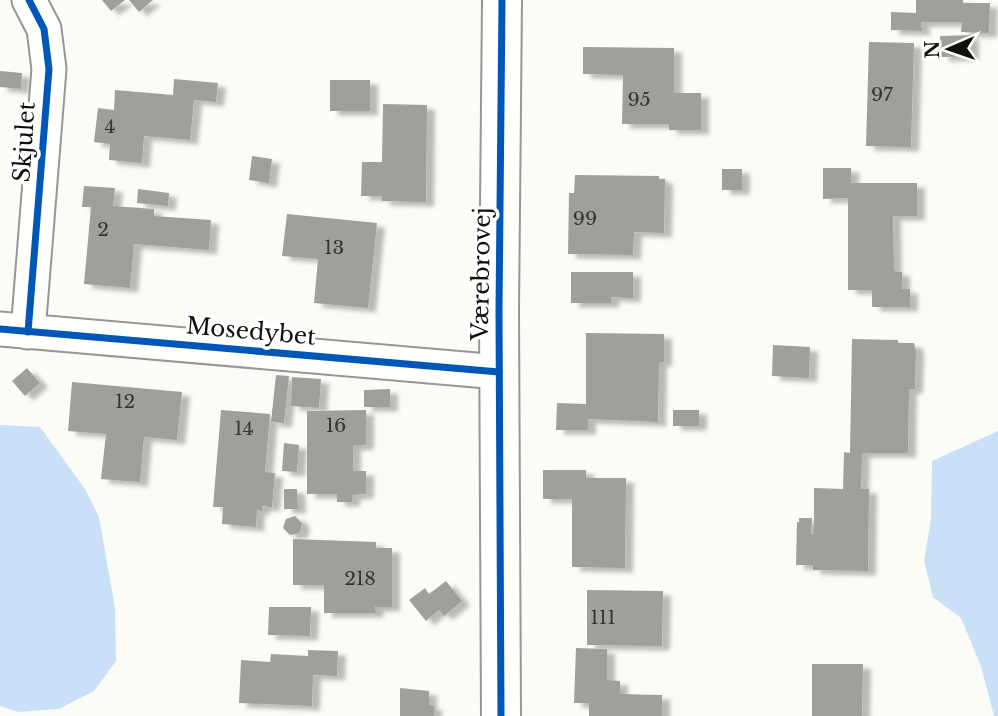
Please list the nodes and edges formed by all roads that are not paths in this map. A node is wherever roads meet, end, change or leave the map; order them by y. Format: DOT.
graph roads {
  1 [pos="29,0"];
  2 [pos="502,0"];
  3 [pos="14,330"];
  4 [pos="499,372"];
  5 [pos="501,716"];
  1 -- 3 [label="street, Skjulet"];
  2 -- 4 [label="street, Værebrovej"];
  3 -- 4 [label="street, Mosedybet"];
  4 -- 5 [label="street, Værebrovej"];
}
